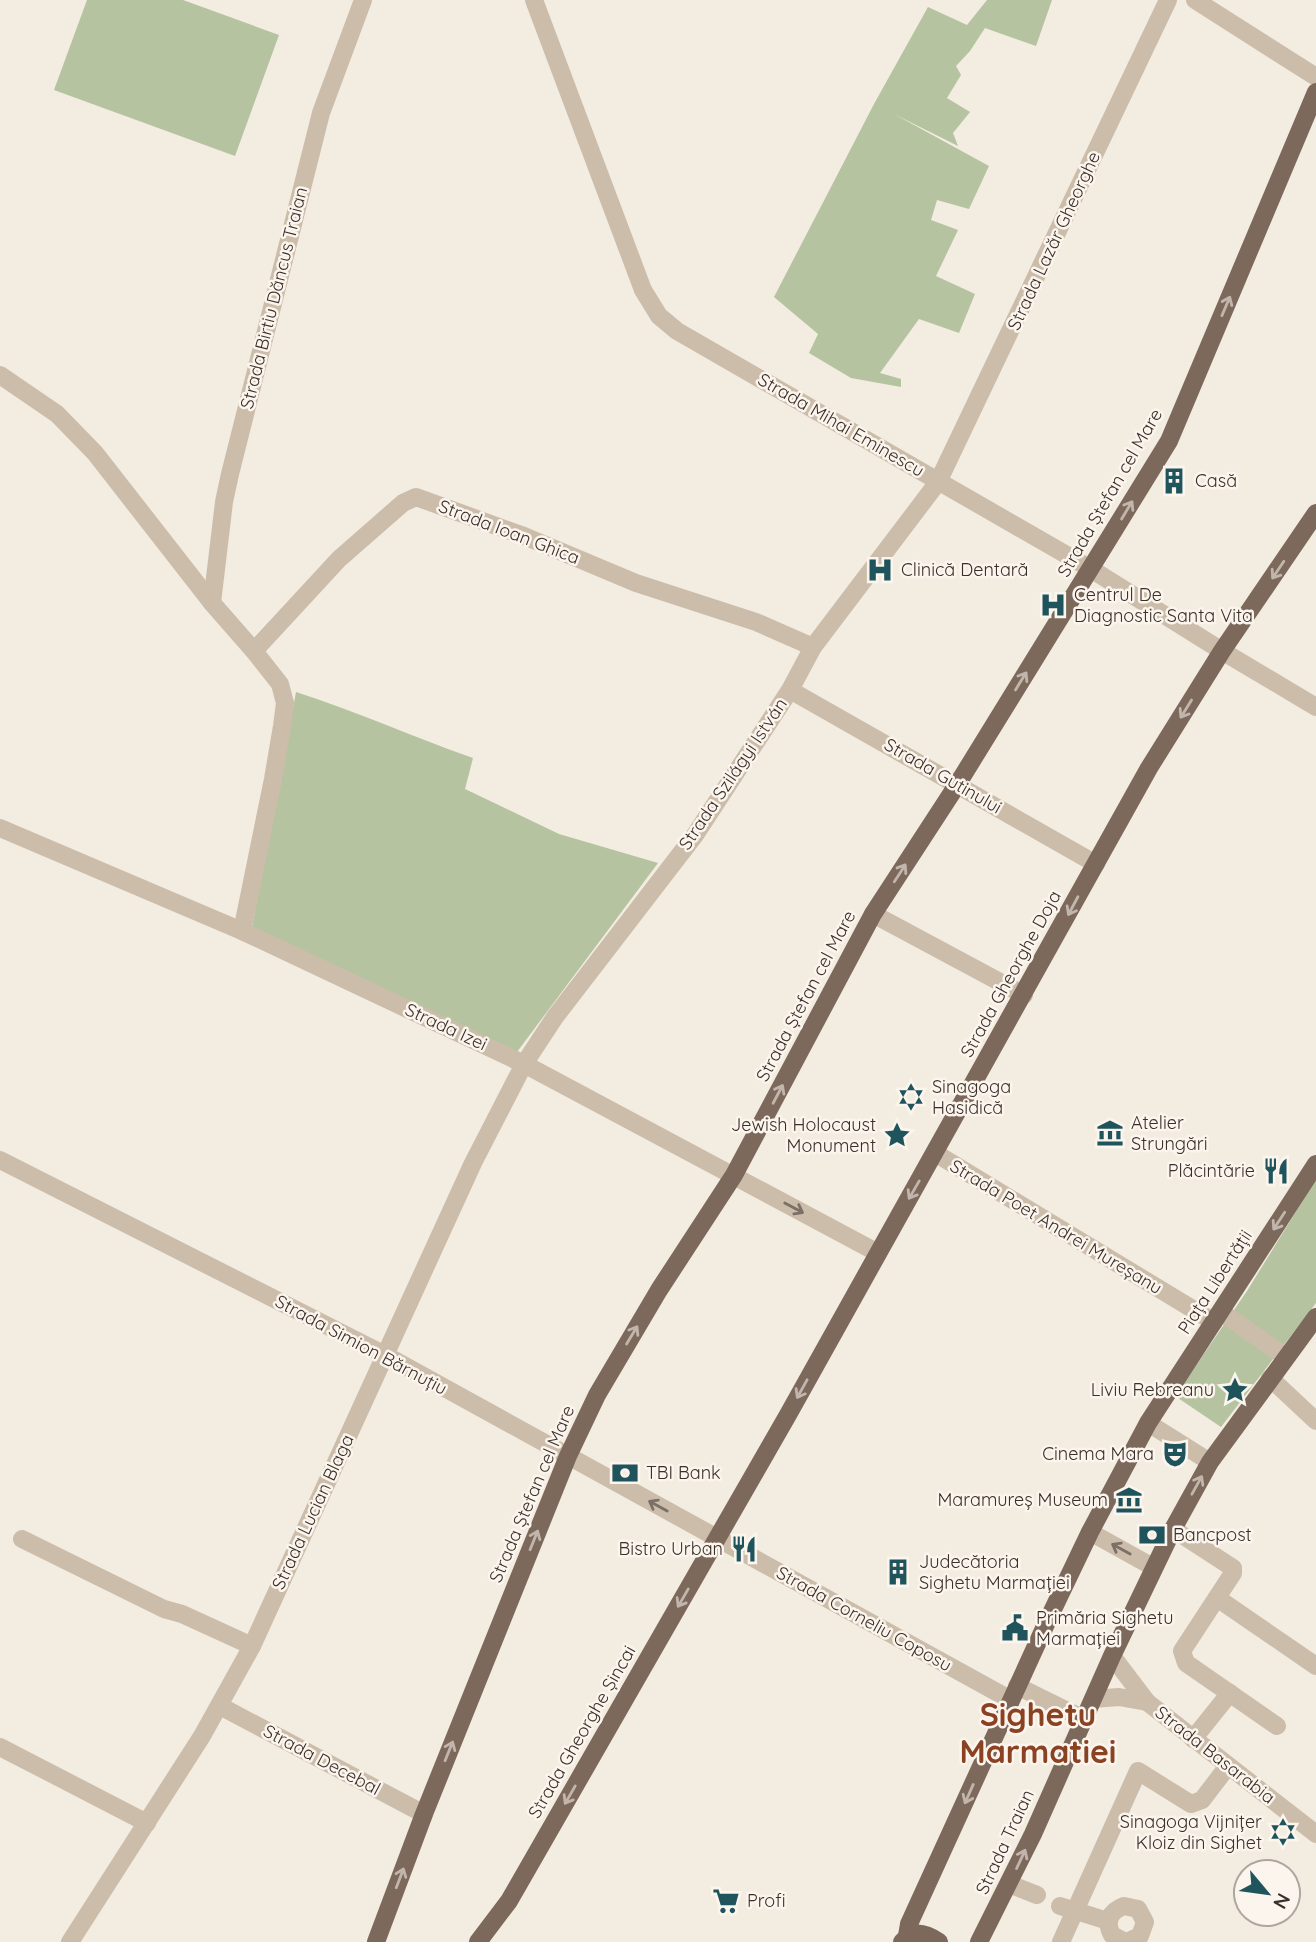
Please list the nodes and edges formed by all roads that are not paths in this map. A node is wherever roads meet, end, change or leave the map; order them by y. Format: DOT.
graph roads {
  1 [pos="363,0"];
  2 [pos="534,0"];
  3 [pos="1168,0"];
  4 [pos="1195,0"];
  5 [pos="1316,77"];
  6 [pos="1316,92"];
  7 [pos="0,375"];
  8 [pos="938,482"];
  9 [pos="1316,513"];
  10 [pos="1091,569"];
  11 [pos="212,603"];
  12 [pos="813,647"];
  13 [pos="254,651"];
  14 [pos="1222,651"];
  15 [pos="790,690"];
  16 [pos="1316,707"];
  17 [pos="957,785"];
  18 [pos="0,828"];
  19 [pos="1096,864"];
  20 [pos="873,914"];
  21 [pos="242,931"];
  22 [pos="1024,995"];
  23 [pos="524,1064"];
  24 [pos="935,1153"];
  25 [pos="0,1160"];
  26 [pos="1316,1164"];
  27 [pos="734,1175"];
  28 [pos="878,1252"];
  29 [pos="1218,1317"];
  30 [pos="1316,1317"];
  31 [pos="385,1355"];
  32 [pos="1286,1357"];
  33 [pos="1270,1378"];
  34 [pos="1316,1421"];
  35 [pos="1148,1423"];
  36 [pos="568,1456"];
  37 [pos="1210,1462"];
  38 [pos="1172,1529"];
  39 [pos="1090,1532"];
  40 [pos="22,1539"];
  41 [pos="717,1539"];
  42 [pos="1153,1567"];
  43 [pos="1217,1598"];
  44 [pos="251,1646"];
  45 [pos="1112,1656"];
  46 [pos="1316,1666"];
  47 [pos="1014,1693"];
  48 [pos="1230,1693"];
  49 [pos="1093,1699"];
  50 [pos="1147,1702"];
  51 [pos="220,1706"];
  52 [pos="1084,1719"];
  53 [pos="1277,1726"];
  54 [pos="1193,1739"];
  55 [pos="0,1747"];
  56 [pos="1228,1766"];
  57 [pos="424,1814"];
  58 [pos="147,1823"];
  59 [pos="1316,1834"];
  60 [pos="1009,1884"];
  61 [pos="1037,1895"];
  62 [pos="1067,1909"];
  63 [pos="1108,1922"];
  64 [pos="904,1939"];
  65 [pos="1134,1941"];
  66 [pos="70,1942"];
  67 [pos="376,1942"];
  68 [pos="478,1942"];
  69 [pos="939,1942"];
  70 [pos="979,1942"];
  71 [pos="1061,1942"];
  1 -- 11 [label="street, Strada Birtiu Dăncus Traian"];
  2 -- 8 [label="street, Strada Mihai Eminescu"];
  3 -- 8 [label="street, Strada Lazăr Gheorghe"];
  4 -- 5 [label="street"];
  10 -- 6 [label="main road, Strada Ștefan cel Mare, one-way"];
  7 -- 11 [label="street"];
  8 -- 10 [label="street, Strada Mihai Eminescu"];
  8 -- 12 [label="street, Strada Szilágyi István"];
  9 -- 14 [label="main road, Strada Gheorghe Doja, one-way"];
  10 -- 14 [label="street, Strada Mihai Eminescu"];
  17 -- 10 [label="main road, Strada Ștefan cel Mare, one-way"];
  11 -- 13 [label="street"];
  12 -- 13 [label="street, Strada Ioan Ghica"];
  12 -- 15 [label="street, Strada Szilágyi István"];
  13 -- 21 [label="street"];
  14 -- 16 [label="street, Strada Mihai Eminescu"];
  14 -- 19 [label="main road, Strada Gheorghe Doja, one-way"];
  15 -- 17 [label="street, Strada Gutinului"];
  15 -- 23 [label="street, Strada Szilágyi István"];
  17 -- 19 [label="street, Strada Gutinului"];
  20 -- 17 [label="main road, Strada Ștefan cel Mare, one-way"];
  18 -- 21 [label="street, Strada Izei"];
  19 -- 22 [label="main road, Strada Gheorghe Doja, one-way"];
  20 -- 22 [label="street"];
  27 -- 20 [label="main road, Strada Ștefan cel Mare, one-way"];
  21 -- 23 [label="street, Strada Izei"];
  22 -- 24 [label="main road, Strada Gheorghe Doja"];
  23 -- 27 [label="street, Strada Izei"];
  23 -- 31 [label="street, Strada Lucian Blaga"];
  24 -- 28 [label="main road, Strada Gheorghe Doja, one-way"];
  24 -- 29 [label="street, Strada Poet Andrei Mureșanu"];
  25 -- 31 [label="street, Strada Simion Bărnuțiu"];
  26 -- 29 [label="main road, Piața Libertății, one-way"];
  27 -- 28 [label="street, Strada Izei, one-way"];
  36 -- 27 [label="main road, Strada Ștefan cel Mare, one-way"];
  28 -- 41 [label="main road, Strada Gheorghe Doja, one-way"];
  29 -- 32 [label="street, Strada Poet Andrei Mureșanu"];
  29 -- 35 [label="main road, Piața Libertății"];
  30 -- 32 [label="main road"];
  31 -- 36 [label="street, Strada Simion Bărnuțiu"];
  31 -- 44 [label="street, Strada Lucian Blaga"];
  32 -- 33 [label="main road"];
  33 -- 34 [label="street"];
  33 -- 37 [label="main road"];
  35 -- 37 [label="street"];
  35 -- 39 [label="main road, Piața Libertății"];
  41 -- 36 [label="street, Strada Simion Bărnuțiu, one-way"];
  57 -- 36 [label="main road, Strada Ștefan cel Mare, one-way"];
  38 -- 37 [label="main road, one-way"];
  38 -- 42 [label="main road"];
  38 -- 43 [label="street"];
  42 -- 39 [label="street, one-way"];
  39 -- 47 [label="main road, Piața Libertății"];
  40 -- 44 [label="street"];
  41 -- 47 [label="street, Strada Corneliu Coposu"];
  41 -- 68 [label="main road, Strada Gheorghe Șincai, one-way"];
  42 -- 45 [label="main road, Strada Traian"];
  43 -- 46 [label="street"];
  43 -- 48 [label="street"];
  44 -- 51 [label="street, Strada Lucian Blaga"];
  45 -- 49 [label="main road, Strada Traian"];
  45 -- 50 [label="street, Strada Basarabia"];
  47 -- 52 [label="street, Strada Corneliu Coposu"];
  47 -- 64 [label="main road, Piața Libertății, one-way"];
  48 -- 53 [label="street"];
  48 -- 54 [label="street"];
  49 -- 50 [label="street, Strada Basarabia"];
  49 -- 52 [label="main road, Strada Traian"];
  50 -- 54 [label="street, Strada Basarabia"];
  51 -- 57 [label="street, Strada Decebal"];
  51 -- 58 [label="street, Strada Lucian Blaga"];
  60 -- 52 [label="main road, Strada Traian, one-way"];
  54 -- 56 [label="street, Strada Basarabia"];
  55 -- 58 [label="street"];
  56 -- 59 [label="street, Strada Basarabia"];
  56 -- 62 [label="street"];
  67 -- 57 [label="main road, Strada Ștefan cel Mare, one-way"];
  58 -- 66 [label="street, Strada Lucian Blaga"];
  60 -- 61 [label="street"];
  60 -- 70 [label="main road, Strada Traian"];
  62 -- 63 [label="street"];
  62 -- 71 [label="street"];
  63 -- 65 [label="street"];
  63 -- 65 [label="street"];
  64 -- 69 [label="main road"];
}
